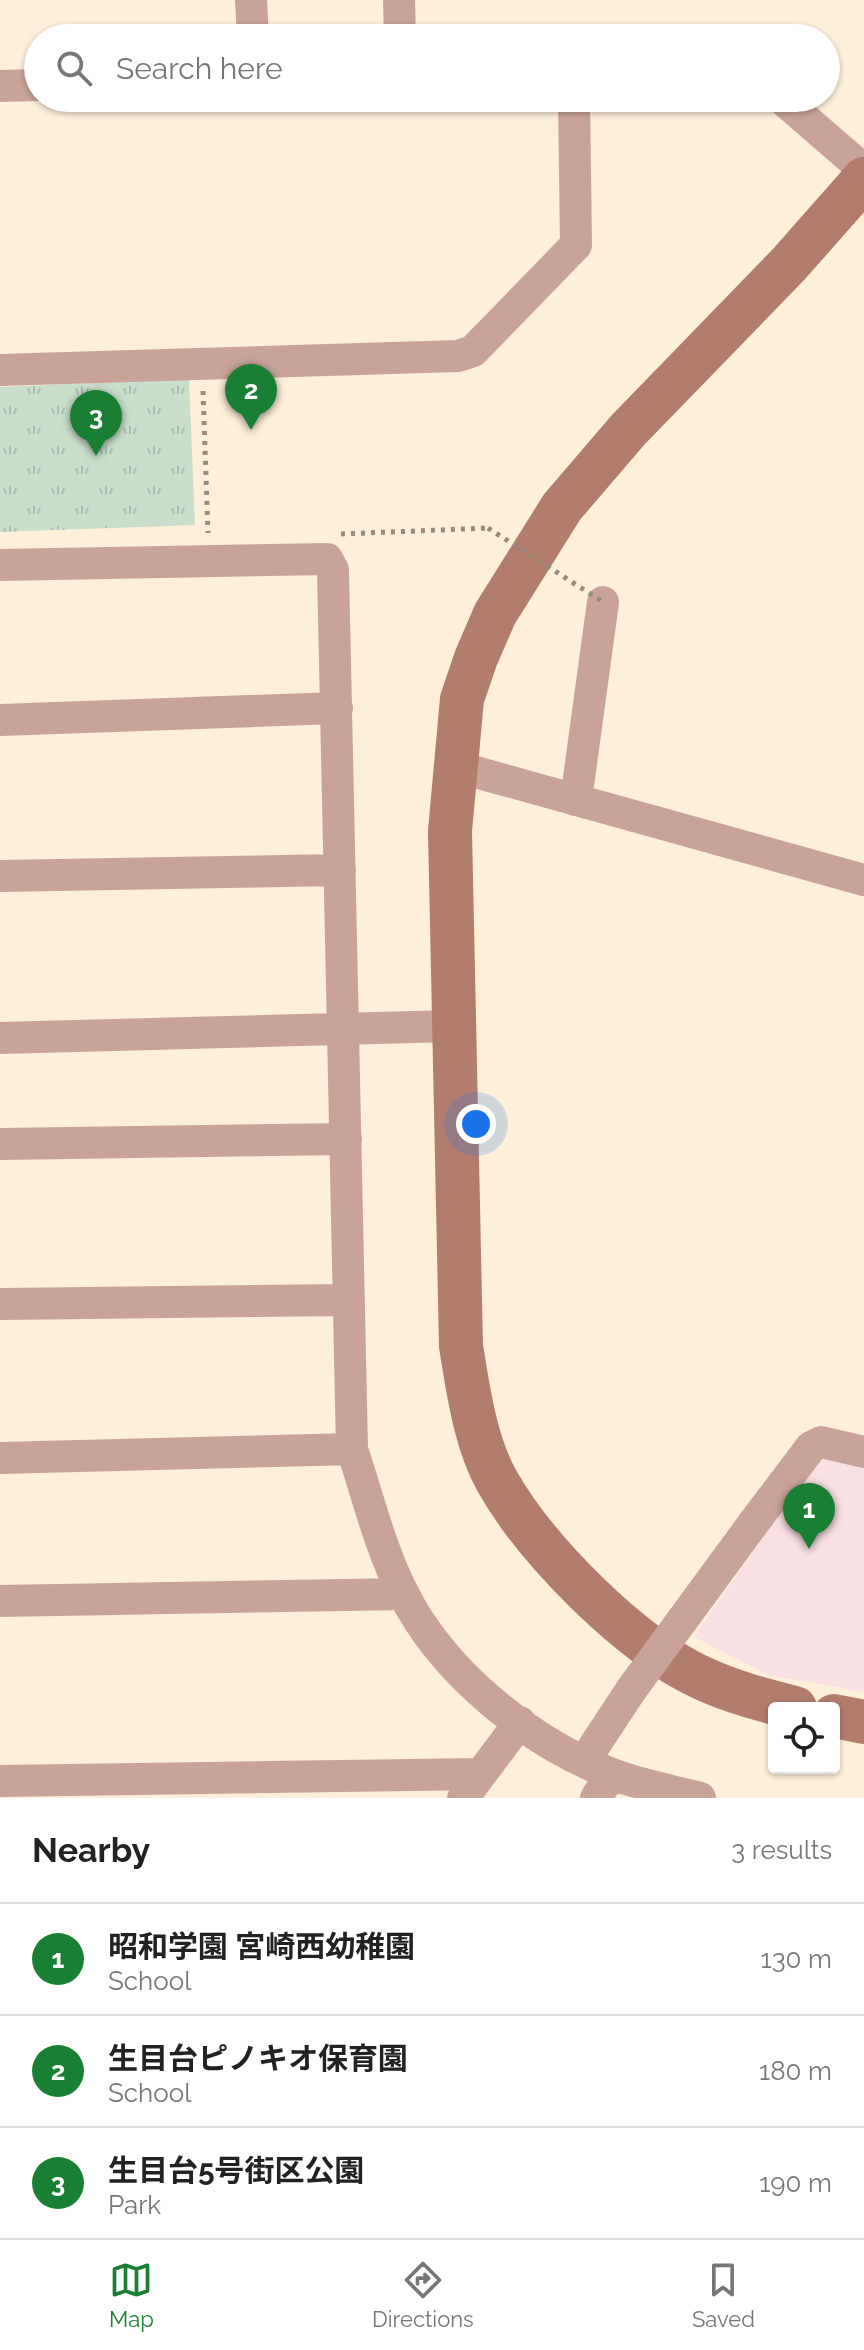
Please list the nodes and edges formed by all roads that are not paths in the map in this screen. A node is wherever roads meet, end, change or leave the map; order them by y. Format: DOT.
graph roads {
  1 [pos="251,0"];
  2 [pos="399,0"];
  3 [pos="252,24"];
  4 [pos="400,24"];
  5 [pos="24,85"];
  6 [pos="0,86"];
  7 [pos="574,112"];
  8 [pos="797,112"];
  9 [pos="864,170"];
  10 [pos="864,179"];
  11 [pos="0,370"];
  12 [pos="0,565"];
  13 [pos="603,602"];
  14 [pos="337,708"];
  15 [pos="0,720"];
  16 [pos="454,766"];
  17 [pos="576,800"];
  18 [pos="340,870"];
  19 [pos="0,876"];
  20 [pos="864,880"];
  21 [pos="451,1026"];
  22 [pos="343,1029"];
  23 [pos="0,1038"];
  24 [pos="346,1139"];
  25 [pos="0,1144"];
  26 [pos="349,1300"];
  27 [pos="0,1304"];
  28 [pos="352,1449"];
  29 [pos="864,1452"];
  30 [pos="0,1458"];
  31 [pos="403,1594"];
  32 [pos="0,1601"];
  33 [pos="774,1702"];
  34 [pos="840,1717"];
  35 [pos="520,1722"];
  36 [pos="864,1722"];
  37 [pos="597,1777"];
  38 [pos="0,1781"];
  39 [pos="471,1786"];
  40 [pos="700,1798"];
  1 -- 3 [label="street"];
  2 -- 4 [label="street"];
  5 -- 6 [label="street"];
  7 -- 11 [label="street"];
  8 -- 9 [label="street"];
  10 -- 16 [label="street"];
  12 -- 14 [label="street"];
  13 -- 17 [label="street"];
  14 -- 15 [label="street"];
  14 -- 18 [label="street"];
  16 -- 17 [label="street"];
  16 -- 21 [label="street"];
  17 -- 20 [label="street"];
  18 -- 19 [label="street"];
  18 -- 22 [label="street"];
  21 -- 22 [label="street"];
  21 -- 33 [label="street"];
  22 -- 23 [label="street"];
  22 -- 24 [label="street"];
  24 -- 25 [label="street"];
  24 -- 26 [label="street"];
  26 -- 27 [label="street"];
  26 -- 28 [label="street"];
  28 -- 30 [label="street"];
  28 -- 31 [label="street"];
  29 -- 37 [label="street, bridge"];
  31 -- 32 [label="street"];
  31 -- 35 [label="street"];
  34 -- 36 [label="street"];
  35 -- 37 [label="street"];
  35 -- 39 [label="street"];
  37 -- 40 [label="street"];
  38 -- 39 [label="street"];
}
